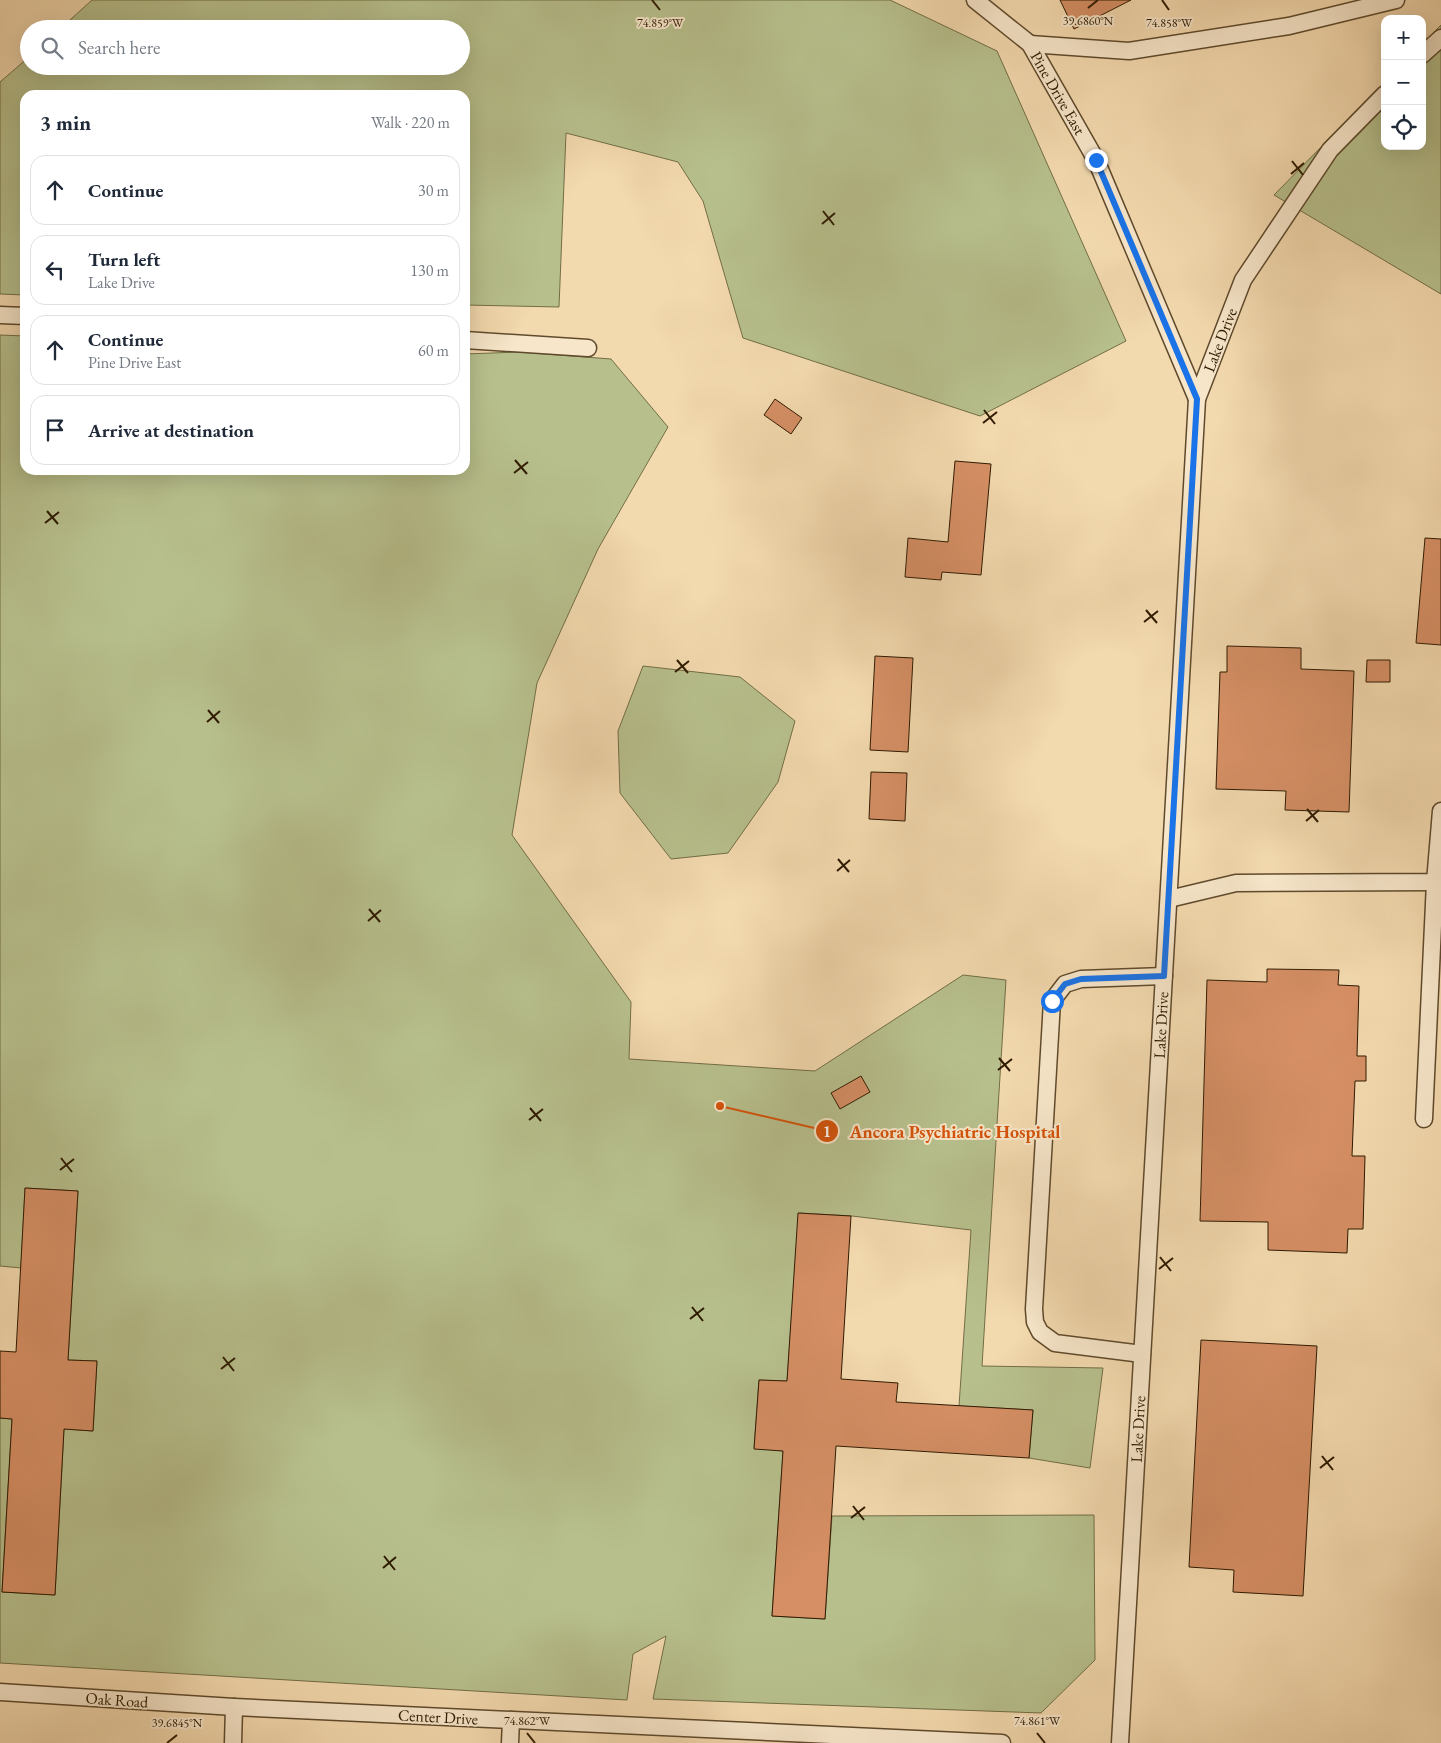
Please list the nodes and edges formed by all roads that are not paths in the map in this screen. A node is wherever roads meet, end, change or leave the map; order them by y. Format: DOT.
graph roads {
  1 [pos="975,0"];
  2 [pos="1396,0"];
  3 [pos="1441,38"];
  4 [pos="1030,44"];
  5 [pos="1426,51"];
  6 [pos="1381,98"];
  7 [pos="0,315"];
  8 [pos="20,316"];
  9 [pos="470,340"];
  10 [pos="588,348"];
  11 [pos="1197,399"];
  12 [pos="1441,811"];
  13 [pos="1435,882"];
  14 [pos="1169,899"];
  15 [pos="1164,976"];
  16 [pos="1424,1119"];
  17 [pos="1142,1354"];
  18 [pos="0,1692"];
  19 [pos="234,1707"];
  20 [pos="511,1720"];
  21 [pos="756,1737"];
  22 [pos="869,1740"];
  23 [pos="233,1743"];
  24 [pos="510,1743"];
  25 [pos="1002,1743"];
  26 [pos="1120,1743"];
  1 -- 4 [label="lane, Pine Drive East"];
  2 -- 4 [label="lane"];
  3 -- 5 [label="lane"];
  4 -- 11 [label="lane, Pine Drive East"];
  6 -- 11 [label="lane, Lake Drive"];
  7 -- 8 [label="lane"];
  9 -- 10 [label="lane"];
  11 -- 14 [label="lane, Lake Drive"];
  12 -- 13 [label="lane"];
  13 -- 14 [label="lane"];
  13 -- 16 [label="lane"];
  14 -- 15 [label="lane, Lake Drive"];
  15 -- 17 [label="lane, Lake Drive"];
  15 -- 17 [label="lane"];
  17 -- 26 [label="lane, Lake Drive"];
  18 -- 19 [label="lane, Oak Road"];
  19 -- 20 [label="lane, Center Drive"];
  19 -- 23 [label="lane"];
  20 -- 21 [label="lane, Center Drive"];
  20 -- 24 [label="lane"];
  21 -- 22 [label="lane, Center Drive"];
  22 -- 25 [label="lane, Center Drive"];
}
